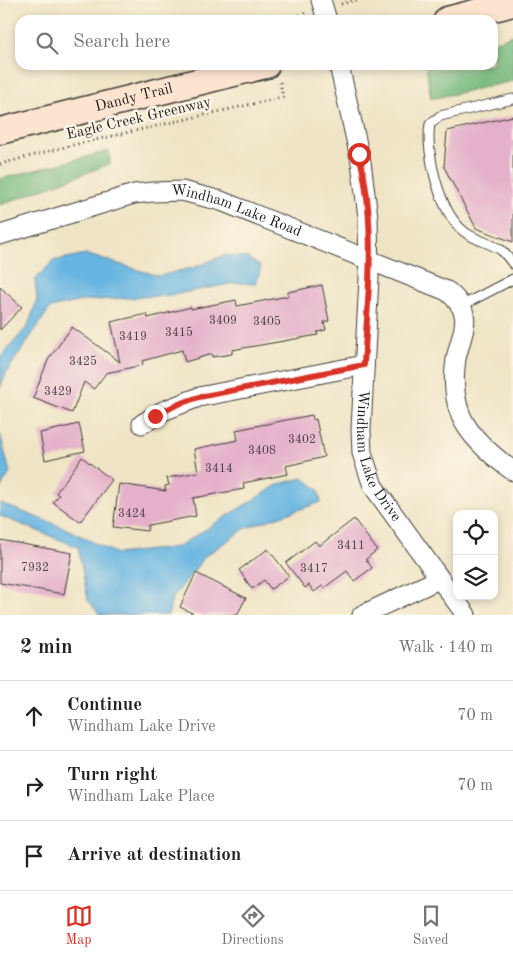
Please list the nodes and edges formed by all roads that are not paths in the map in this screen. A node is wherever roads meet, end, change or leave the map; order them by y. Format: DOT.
graph roads {
  1 [pos="321,0"];
  2 [pos="513,4"];
  3 [pos="326,15"];
  4 [pos="468,15"];
  5 [pos="246,70"];
  6 [pos="340,70"];
  7 [pos="513,100"];
  8 [pos="0,131"];
  9 [pos="0,235"];
  10 [pos="369,260"];
  11 [pos="513,264"];
  12 [pos="510,280"];
  13 [pos="513,290"];
  14 [pos="461,306"];
  15 [pos="364,365"];
  16 [pos="142,424"];
  17 [pos="513,471"];
  18 [pos="439,578"];
  19 [pos="362,615"];
  20 [pos="466,615"];
  1 -- 3 [label="street"];
  2 -- 4 [label="main road"];
  5 -- 8 [label="main road, Dandy Trail"];
  6 -- 10 [label="street, Windham Lake Drive"];
  7 -- 11 [label="lane"];
  9 -- 10 [label="street, Windham Lake Road"];
  10 -- 14 [label="street, Windham Lake Road"];
  10 -- 15 [label="street, Windham Lake Drive"];
  12 -- 13 [label="lane"];
  12 -- 14 [label="lane"];
  14 -- 17 [label="street"];
  15 -- 16 [label="street"];
  15 -- 18 [label="street, Windham Lake Drive"];
  18 -- 19 [label="street"];
  18 -- 20 [label="street, Windham Lake Drive"];
}
